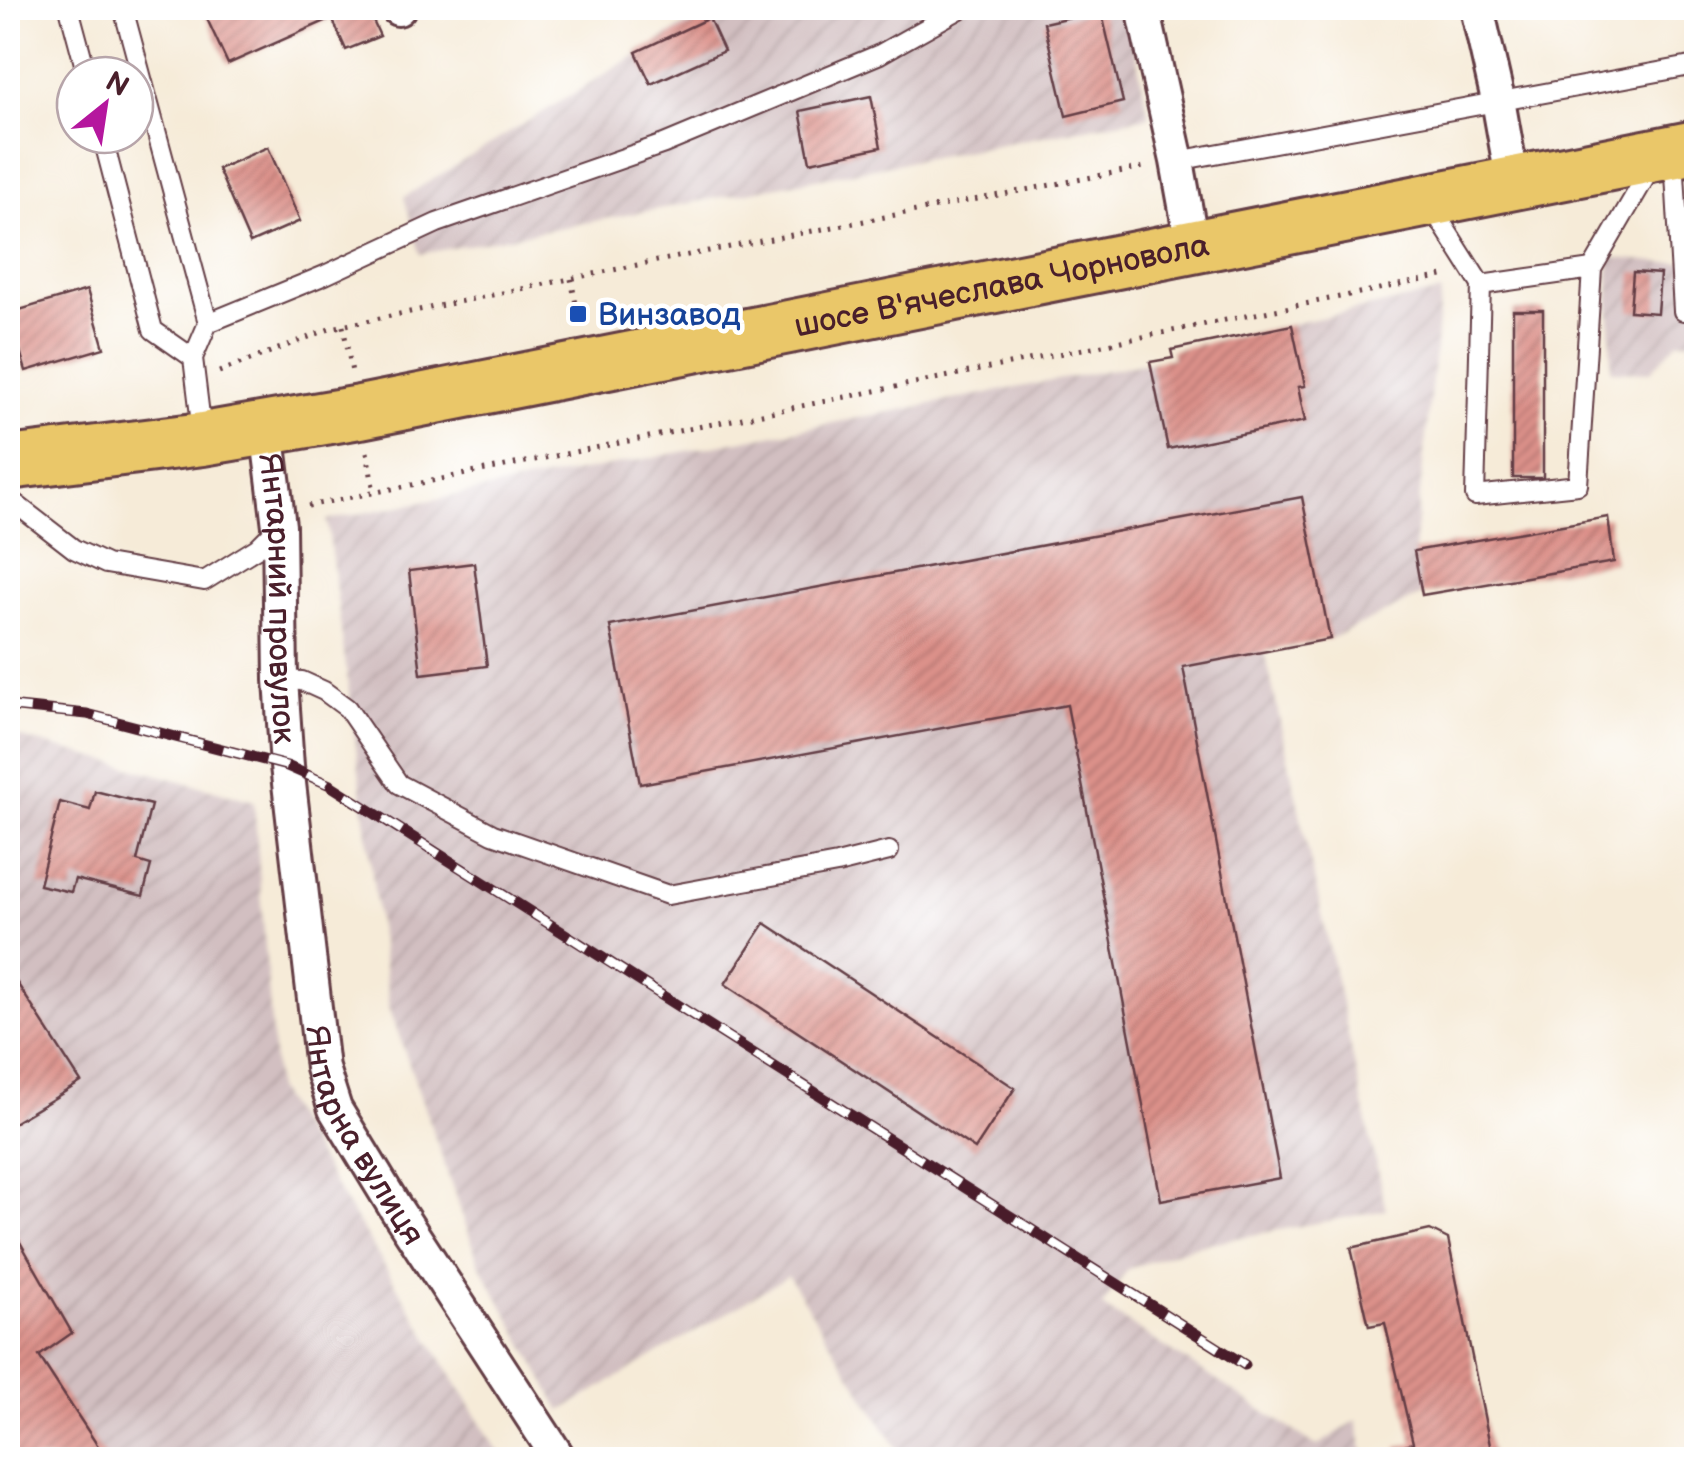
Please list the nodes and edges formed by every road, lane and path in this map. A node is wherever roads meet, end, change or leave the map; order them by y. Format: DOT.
graph roads {
  1 [pos="69,8"];
  2 [pos="123,8"];
  3 [pos="962,8"];
  4 [pos="1143,8"];
  5 [pos="1477,8"];
  6 [pos="82,55"];
  7 [pos="1696,65"];
  8 [pos="1498,100"];
  9 [pos="1676,151"];
  10 [pos="107,155"];
  11 [pos="1177,161"];
  12 [pos="1513,184"];
  13 [pos="1428,202"];
  14 [pos="1193,249"];
  15 [pos="1592,269"];
  16 [pos="571,278"];
  17 [pos="1477,279"];
  18 [pos="1696,310"];
  19 [pos="578,314"];
  20 [pos="208,323"];
  21 [pos="193,358"];
  22 [pos="197,380"];
  23 [pos="266,429"];
  24 [pos="203,439"];
  25 [pos="8,463"];
  26 [pos="8,498"];
  27 [pos="278,519"];
  28 [pos="281,680"];
  29 [pos="287,766"];
  30 [pos="889,850"];
  31 [pos="560,1460"];
  1 -- 6 [label="lane"];
  2 -- 20 [label="lane"];
  3 -- 20 [label="lane"];
  4 -- 11 [label="street"];
  5 -- 8 [label="street"];
  7 -- 8 [label="lane"];
  8 -- 11 [label="lane"];
  8 -- 12 [label="street"];
  9 -- 12 [label="main road, шосе В'ячеслава Чорновола"];
  9 -- 15 [label="lane"];
  9 -- 18 [label="lane"];
  10 -- 21 [label="lane"];
  11 -- 14 [label="street"];
  11 -- 16 [label="path"];
  12 -- 13 [label="main road, шосе В'ячеслава Чорновола"];
  13 -- 14 [label="main road, шосе В'ячеслава Чорновола"];
  13 -- 17 [label="lane"];
  14 -- 23 [label="main road, шосе В'ячеслава Чорновола"];
  15 -- 17 [label="lane"];
  15 -- 17 [label="lane"];
  16 -- 19 [label="path"];
  16 -- 22 [label="path"];
  17 -- 27 [label="path"];
  20 -- 21 [label="lane"];
  21 -- 22 [label="lane"];
  22 -- 24 [label="lane"];
  23 -- 24 [label="main road, шосе В'ячеслава Чорновола"];
  23 -- 27 [label="street, Янтарний провулок"];
  24 -- 25 [label="main road, шосе В'ячеслава Чорновола"];
  26 -- 27 [label="lane"];
  27 -- 28 [label="street, Янтарний провулок"];
  28 -- 29 [label="street, Янтарний провулок"];
  28 -- 30 [label="lane"];
  29 -- 31 [label="street, Янтарна вулиця"];
}
